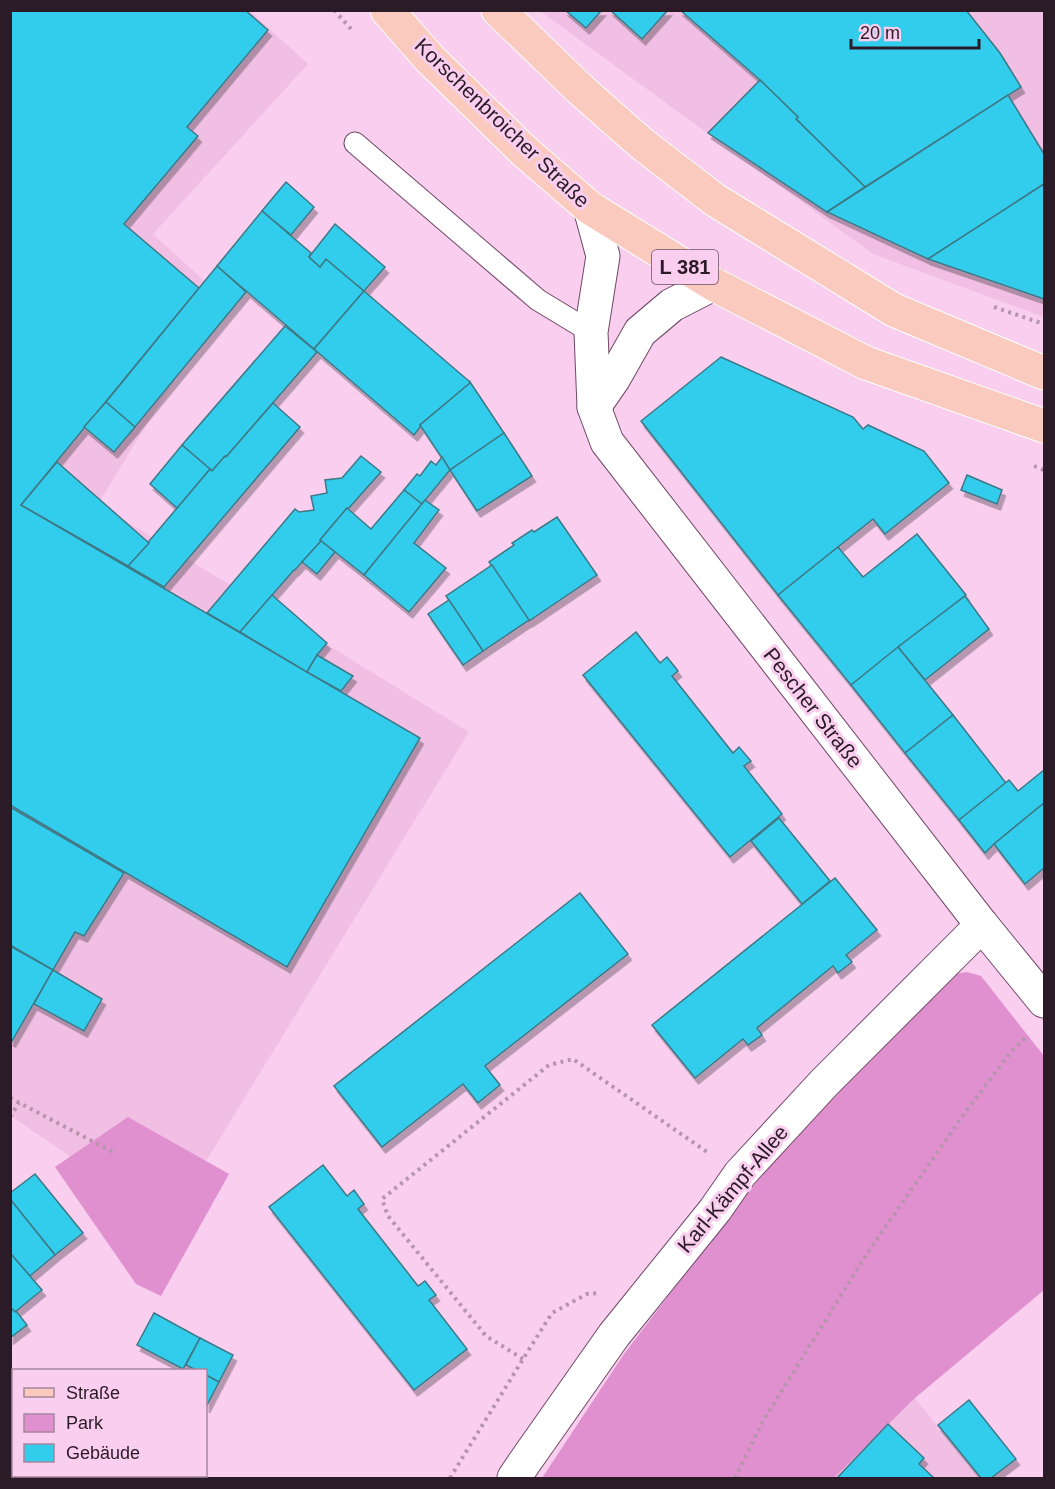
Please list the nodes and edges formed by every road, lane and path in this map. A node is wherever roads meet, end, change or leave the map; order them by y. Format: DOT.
graph roads {
  1 [pos="387,10"];
  2 [pos="498,10"];
  3 [pos="355,143"];
  4 [pos="590,208"];
  5 [pos="712,284"];
  6 [pos="990,305"];
  7 [pos="1044,324"];
  8 [pos="591,332"];
  9 [pos="1044,373"];
  10 [pos="594,407"];
  11 [pos="1044,426"];
  12 [pos="982,925"];
  13 [pos="1044,1001"];
  14 [pos="1031,1032"];
  15 [pos="10,1098"];
  16 [pos="19,1103"];
  17 [pos="10,1117"];
  18 [pos="115,1153"];
  19 [pos="740,1174"];
  20 [pos="653,1287"];
  21 [pos="523,1359"];
  22 [pos="450,1479"];
  23 [pos="514,1479"];
  24 [pos="735,1479"];
  1 -- 4 [label="main road, Korschenbroicher Straße / L 381"];
  2 -- 9 [label="main road"];
  3 -- 8 [label="lane"];
  4 -- 5 [label="main road, Korschenbroicher Straße / L 381"];
  4 -- 8 [label="street, Pescher Straße"];
  5 -- 10 [label="street"];
  5 -- 11 [label="main road, Korschenbroicher Straße / L 381"];
  6 -- 7 [label="path"];
  8 -- 10 [label="street, Pescher Straße"];
  10 -- 12 [label="street, Pescher Straße"];
  12 -- 13 [label="street, Pescher Straße"];
  12 -- 19 [label="street, Karl-Kämpf-Allee"];
  14 -- 24 [label="path"];
  15 -- 16 [label="path"];
  16 -- 17 [label="path"];
  16 -- 18 [label="path"];
  19 -- 20 [label="street, Karl-Kämpf-Allee"];
  19 -- 21 [label="path"];
  20 -- 21 [label="path"];
  20 -- 23 [label="street, Karl-Kämpf-Allee"];
  21 -- 22 [label="path"];
}
